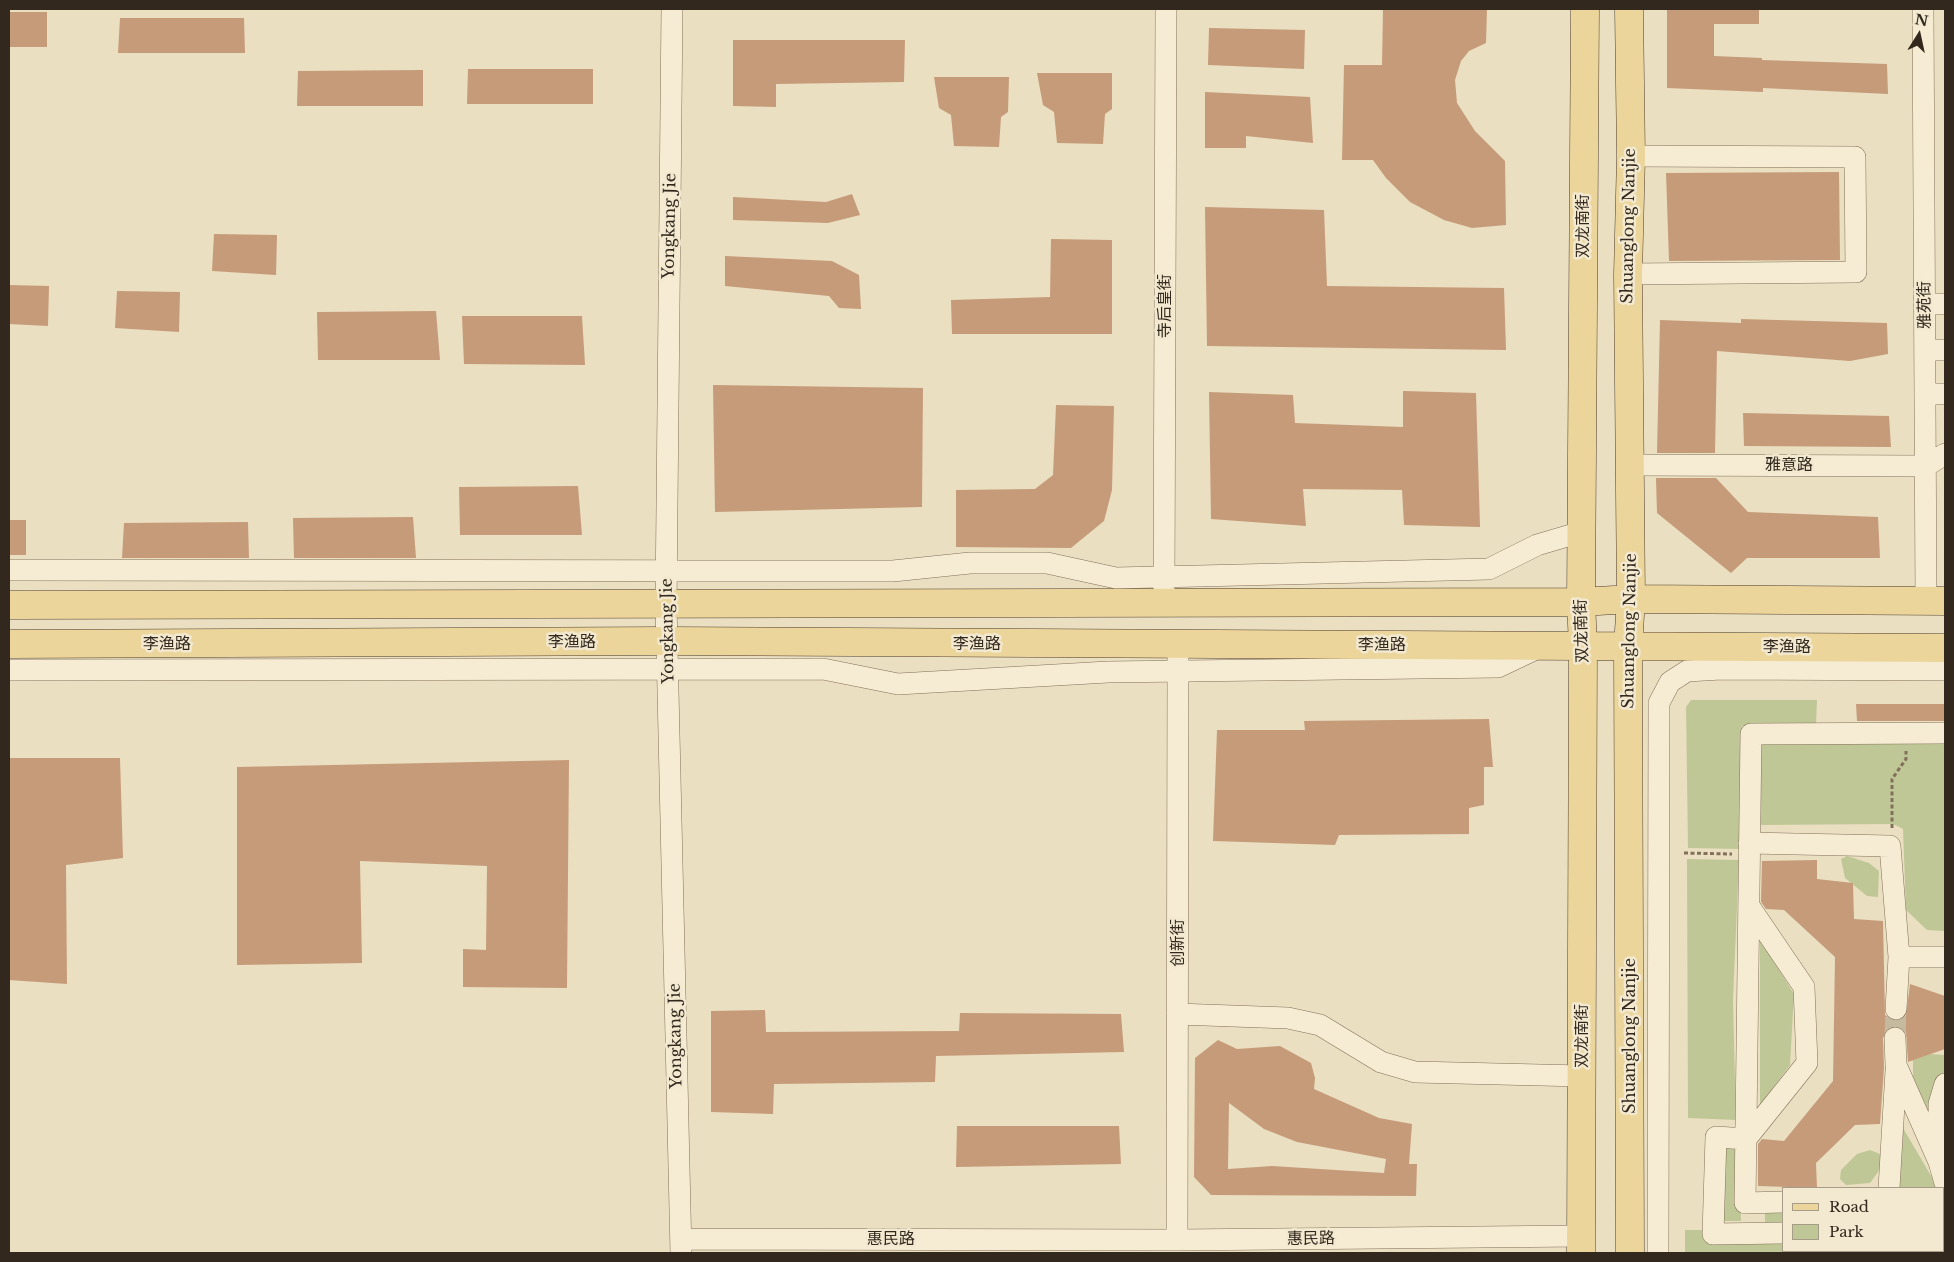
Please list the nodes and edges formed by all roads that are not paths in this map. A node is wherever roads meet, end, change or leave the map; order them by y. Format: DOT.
graph roads {
  1 [pos="672,9"];
  2 [pos="1166,9"];
  3 [pos="1585,9"];
  4 [pos="1630,9"];
  5 [pos="1923,9"];
  6 [pos="1631,156"];
  7 [pos="1628,274"];
  8 [pos="1935,304"];
  9 [pos="1936,350"];
  10 [pos="1935,394"];
  11 [pos="1945,454"];
  12 [pos="1630,465"];
  13 [pos="1926,466"];
  14 [pos="1581,532"];
  15 [pos="9,570"];
  16 [pos="667,572"];
  17 [pos="1164,590"];
  18 [pos="1631,599"];
  19 [pos="1936,601"];
  20 [pos="1581,602"];
  21 [pos="666,604"];
  22 [pos="9,605"];
  23 [pos="668,641"];
  24 [pos="9,644"];
  25 [pos="1583,644"];
  26 [pos="1628,647"];
  27 [pos="1945,648"];
  28 [pos="1178,658"];
  29 [pos="668,669"];
  30 [pos="9,670"];
  31 [pos="1945,670"];
  32 [pos="1945,733"];
  33 [pos="1749,849"];
  34 [pos="1748,906"];
  35 [pos="1899,957"];
  36 [pos="1945,957"];
  37 [pos="1896,1009"];
  38 [pos="1177,1014"];
  39 [pos="1895,1038"];
  40 [pos="1896,1065"];
  41 [pos="1582,1076"];
  42 [pos="1945,1084"];
  43 [pos="1746,1139"];
  44 [pos="1939,1162"];
  45 [pos="1945,1183"];
  46 [pos="1889,1187"];
  47 [pos="1757,1202"];
  48 [pos="1782,1202"];
  49 [pos="1782,1233"];
  50 [pos="1756,1234"];
  51 [pos="1177,1240"];
  52 [pos="1581,1245"];
  53 [pos="681,1246"];
  54 [pos="1225,1247"];
  55 [pos="1630,1253"];
  56 [pos="1658,1253"];
  1 -- 16 [label="street, Yongkang Jie"];
  2 -- 17 [label="street, 寺后皇街"];
  3 -- 14 [label="main road, 双龙南街"];
  4 -- 6 [label="main road, Shuanglong Nanjie"];
  5 -- 8 [label="street, 雅苑街"];
  6 -- 7 [label="main road, Shuanglong Nanjie"];
  6 -- 7 [label="street"];
  7 -- 12 [label="main road, Shuanglong Nanjie"];
  8 -- 9 [label="street, 雅苑街"];
  9 -- 10 [label="street, 雅苑街"];
  10 -- 13 [label="street, 雅苑街"];
  11 -- 13 [label="street"];
  12 -- 13 [label="street, 雅意路"];
  12 -- 18 [label="main road, Shuanglong Nanjie"];
  13 -- 19 [label="street, 雅苑街"];
  14 -- 17 [label="street"];
  14 -- 20 [label="main road, 双龙南街"];
  15 -- 16 [label="street"];
  16 -- 17 [label="street"];
  16 -- 21 [label="street, Yongkang Jie"];
  17 -- 20 [label="main road"];
  17 -- 21 [label="main road"];
  18 -- 19 [label="main road"];
  18 -- 20 [label="main road"];
  18 -- 26 [label="main road, Shuanglong Nanjie"];
  20 -- 25 [label="main road, 双龙南街"];
  21 -- 22 [label="main road"];
  21 -- 23 [label="street, Yongkang Jie"];
  23 -- 24 [label="main road, 李渔路"];
  23 -- 28 [label="main road, 李渔路"];
  23 -- 29 [label="street, Yongkang Jie"];
  25 -- 26 [label="main road, 李渔路"];
  25 -- 28 [label="main road, 李渔路"];
  25 -- 41 [label="main road, 双龙南街"];
  26 -- 27 [label="main road, 李渔路"];
  26 -- 55 [label="main road, Shuanglong Nanjie"];
  28 -- 29 [label="street"];
  28 -- 38 [label="street, 创新街"];
  29 -- 30 [label="street"];
  29 -- 53 [label="street, Yongkang Jie"];
  31 -- 56 [label="street"];
  32 -- 33 [label="street"];
  33 -- 34 [label="street"];
  33 -- 35 [label="street"];
  34 -- 43 [label="street"];
  34 -- 43 [label="street"];
  35 -- 36 [label="street"];
  35 -- 37 [label="street"];
  38 -- 41 [label="street"];
  38 -- 51 [label="street, 创新街"];
  39 -- 40 [label="street"];
  40 -- 44 [label="street"];
  40 -- 46 [label="street"];
  41 -- 52 [label="main road, 双龙南街"];
  42 -- 44 [label="street"];
  43 -- 47 [label="street"];
  43 -- 50 [label="street"];
  44 -- 45 [label="street"];
  47 -- 48 [label="street"];
  47 -- 50 [label="street"];
  49 -- 50 [label="street"];
  51 -- 53 [label="street, 惠民路"];
  51 -- 54 [label="street, 惠民路"];
  52 -- 54 [label="street, 惠民路"];
}
